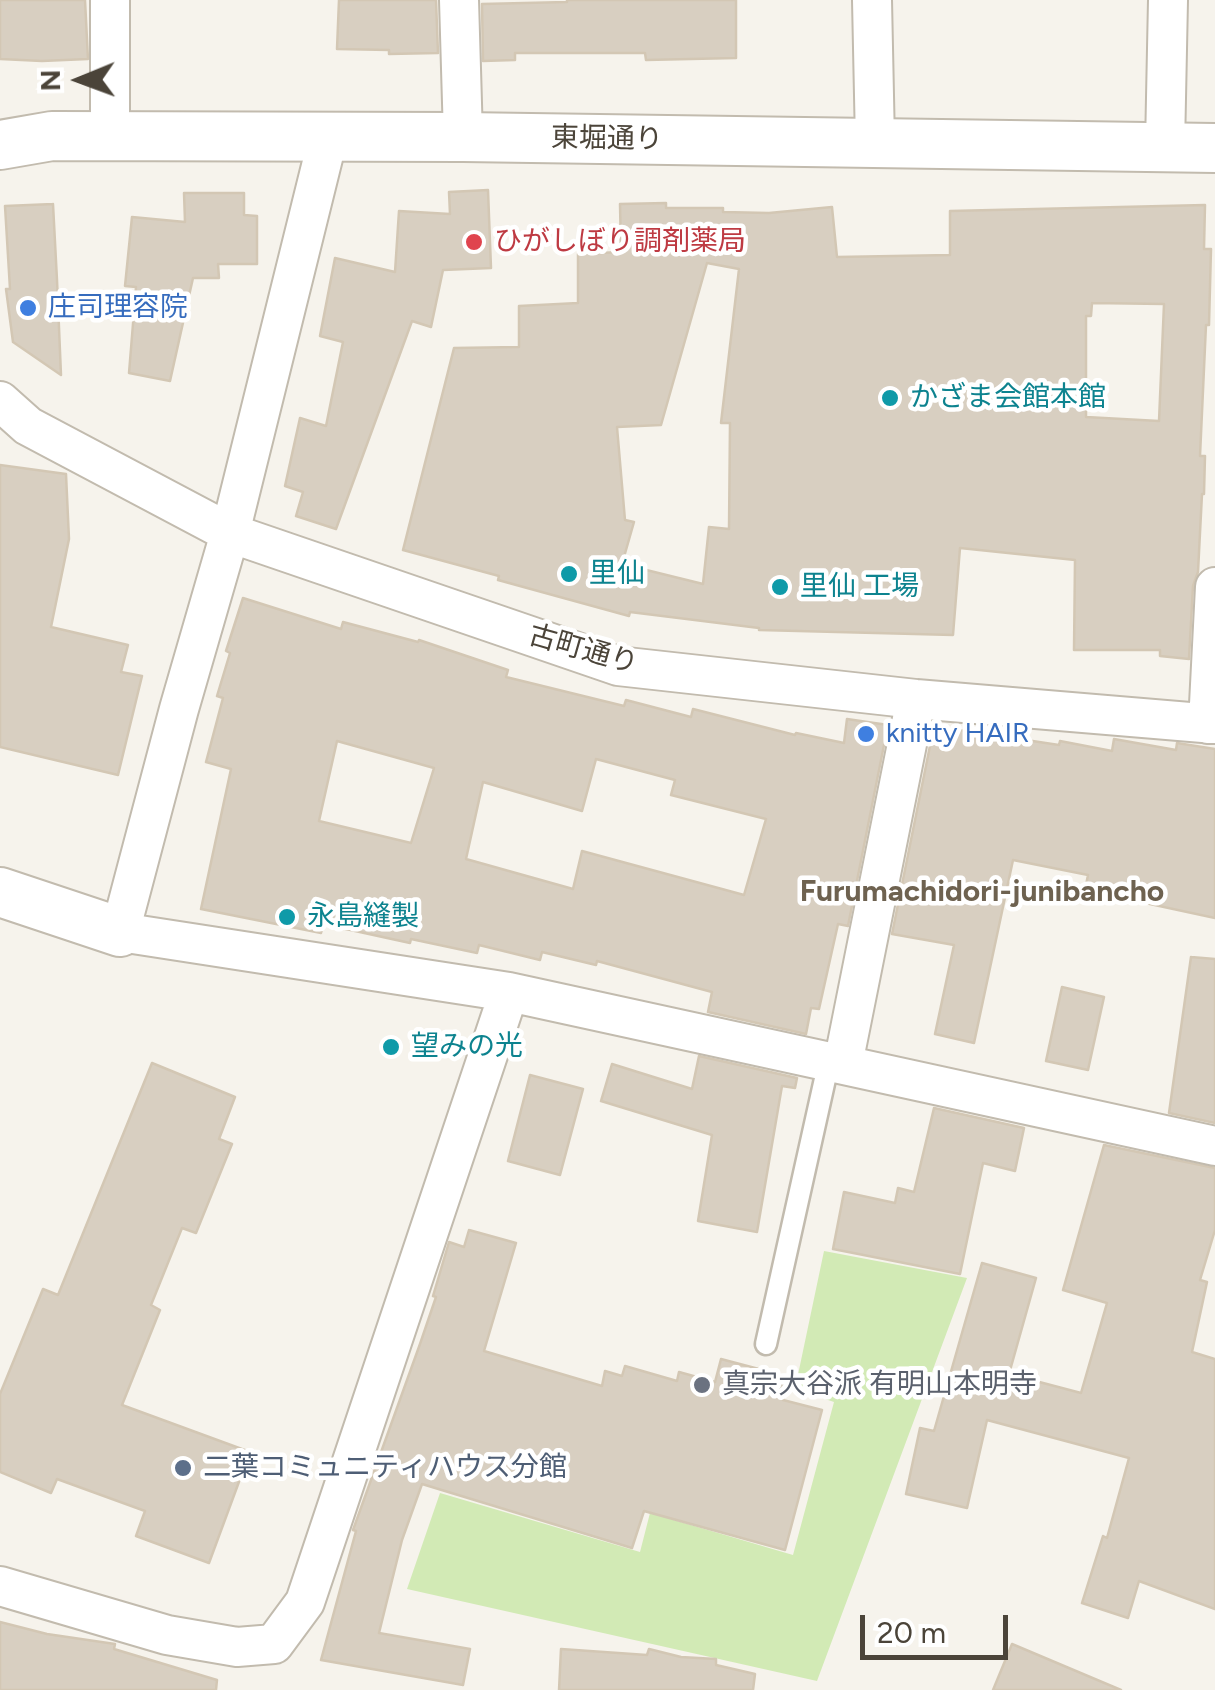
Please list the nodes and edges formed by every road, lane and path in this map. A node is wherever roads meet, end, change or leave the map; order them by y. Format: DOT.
graph roads {
  1 [pos="110,0"];
  2 [pos="460,0"];
  3 [pos="872,0"];
  4 [pos="1168,0"];
  5 [pos="110,137"];
  6 [pos="328,138"];
  7 [pos="464,138"];
  8 [pos="875,143"];
  9 [pos="0,145"];
  10 [pos="1164,146"];
  11 [pos="1215,148"];
  12 [pos="0,401"];
  13 [pos="230,533"];
  14 [pos="1215,587"];
  15 [pos="916,699"];
  16 [pos="1212,724"];
  17 [pos="0,892"];
  18 [pos="120,932"];
  19 [pos="509,992"];
  20 [pos="836,1063"];
  21 [pos="1215,1146"];
  22 [pos="766,1344"];
  23 [pos="0,1586"];
  1 -- 5 [label="street"];
  2 -- 7 [label="street"];
  3 -- 8 [label="street"];
  4 -- 10 [label="street"];
  5 -- 6 [label="street, 東堀通り"];
  5 -- 9 [label="street, 東堀通り"];
  6 -- 7 [label="street, 東堀通り"];
  6 -- 13 [label="street"];
  7 -- 8 [label="street, 東堀通り"];
  8 -- 10 [label="street, 東堀通り"];
  10 -- 11 [label="street, 東堀通り"];
  12 -- 13 [label="street, 古町通り"];
  13 -- 15 [label="street, 古町通り"];
  13 -- 18 [label="street"];
  14 -- 16 [label="street"];
  15 -- 16 [label="street, 古町通り"];
  15 -- 20 [label="street"];
  17 -- 18 [label="street"];
  18 -- 19 [label="street"];
  19 -- 20 [label="street"];
  19 -- 23 [label="street"];
  20 -- 21 [label="street"];
  20 -- 22 [label="lane"];
}
